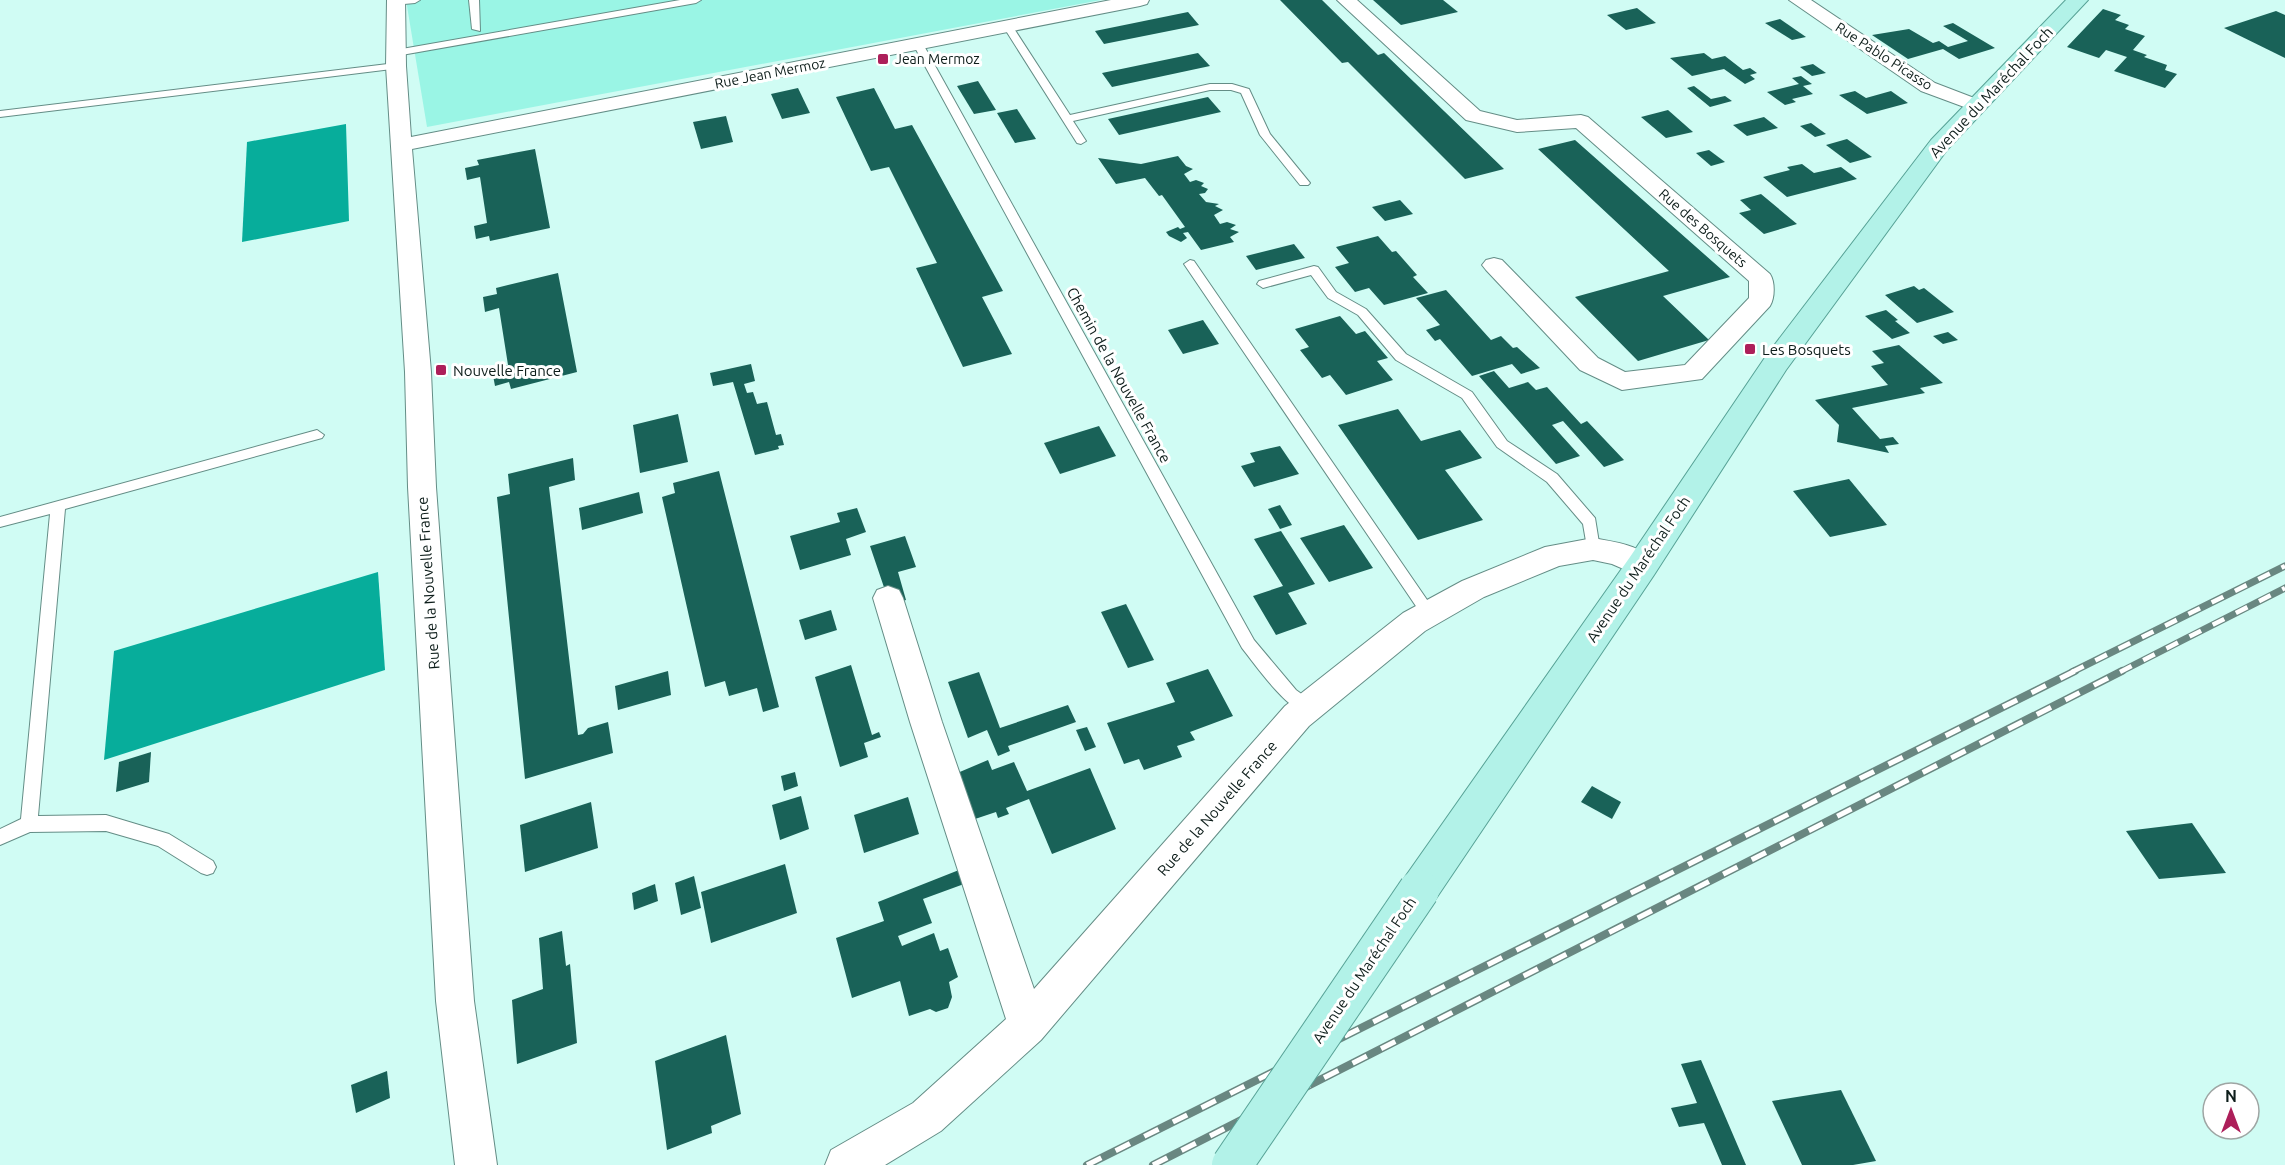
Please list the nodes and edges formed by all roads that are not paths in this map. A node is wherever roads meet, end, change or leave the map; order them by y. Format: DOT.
graph roads {
  1 [pos="474,0"];
  2 [pos="696,0"];
  3 [pos="1140,0"];
  4 [pos="1346,0"];
  5 [pos="1798,0"];
  6 [pos="2078,0"];
  7 [pos="402,1"];
  8 [pos="1008,26"];
  9 [pos="477,29"];
  10 [pos="918,44"];
  11 [pos="396,60"];
  12 [pos="1975,105"];
  13 [pos="0,114"];
  14 [pos="1067,119"];
  15 [pos="1081,141"];
  16 [pos="401,145"];
  17 [pos="1304,183"];
  18 [pos="1190,264"];
  19 [pos="1494,266"];
  20 [pos="1263,284"];
  21 [pos="317,435"];
  22 [pos="58,506"];
  23 [pos="0,522"];
  24 [pos="1593,549"];
  25 [pos="1642,566"];
  26 [pos="888,598"];
  27 [pos="1428,614"];
  28 [pos="1308,708"];
  29 [pos="29,824"];
  30 [pos="0,837"];
  31 [pos="207,867"];
  32 [pos="1028,1026"];
  33 [pos="477,1165"];
  34 [pos="846,1165"];
  35 [pos="1232,1165"];
  1 -- 9 [label="lane"];
  2 -- 11 [label="lane"];
  3 -- 8 [label="street, Rue Jean Mermoz"];
  4 -- 19 [label="street, Rue des Bosquets"];
  5 -- 12 [label="street, Rue Pablo Picasso"];
  6 -- 12 [label="main road, Avenue du Maréchal Foch"];
  7 -- 11 [label="street, Rue de la Nouvelle France"];
  8 -- 10 [label="street, Rue Jean Mermoz"];
  8 -- 14 [label="lane"];
  10 -- 16 [label="street, Rue Jean Mermoz"];
  10 -- 28 [label="lane, Chemin de la Nouvelle France"];
  11 -- 13 [label="lane"];
  11 -- 16 [label="street, Rue de la Nouvelle France"];
  12 -- 25 [label="main road, Avenue du Maréchal Foch"];
  14 -- 15 [label="lane"];
  14 -- 17 [label="lane"];
  16 -- 33 [label="street, Rue de la Nouvelle France"];
  18 -- 27 [label="lane"];
  20 -- 24 [label="lane"];
  21 -- 22 [label="lane"];
  22 -- 23 [label="lane"];
  22 -- 29 [label="lane"];
  24 -- 25 [label="street, Rue de la Nouvelle France"];
  24 -- 27 [label="street, Rue de la Nouvelle France"];
  25 -- 35 [label="main road, Avenue du Maréchal Foch, bridge"];
  26 -- 32 [label="street"];
  27 -- 28 [label="street, Rue de la Nouvelle France"];
  28 -- 32 [label="street, Rue de la Nouvelle France"];
  29 -- 30 [label="lane"];
  29 -- 31 [label="lane"];
  32 -- 34 [label="street, Rue de la Nouvelle France"];
}
